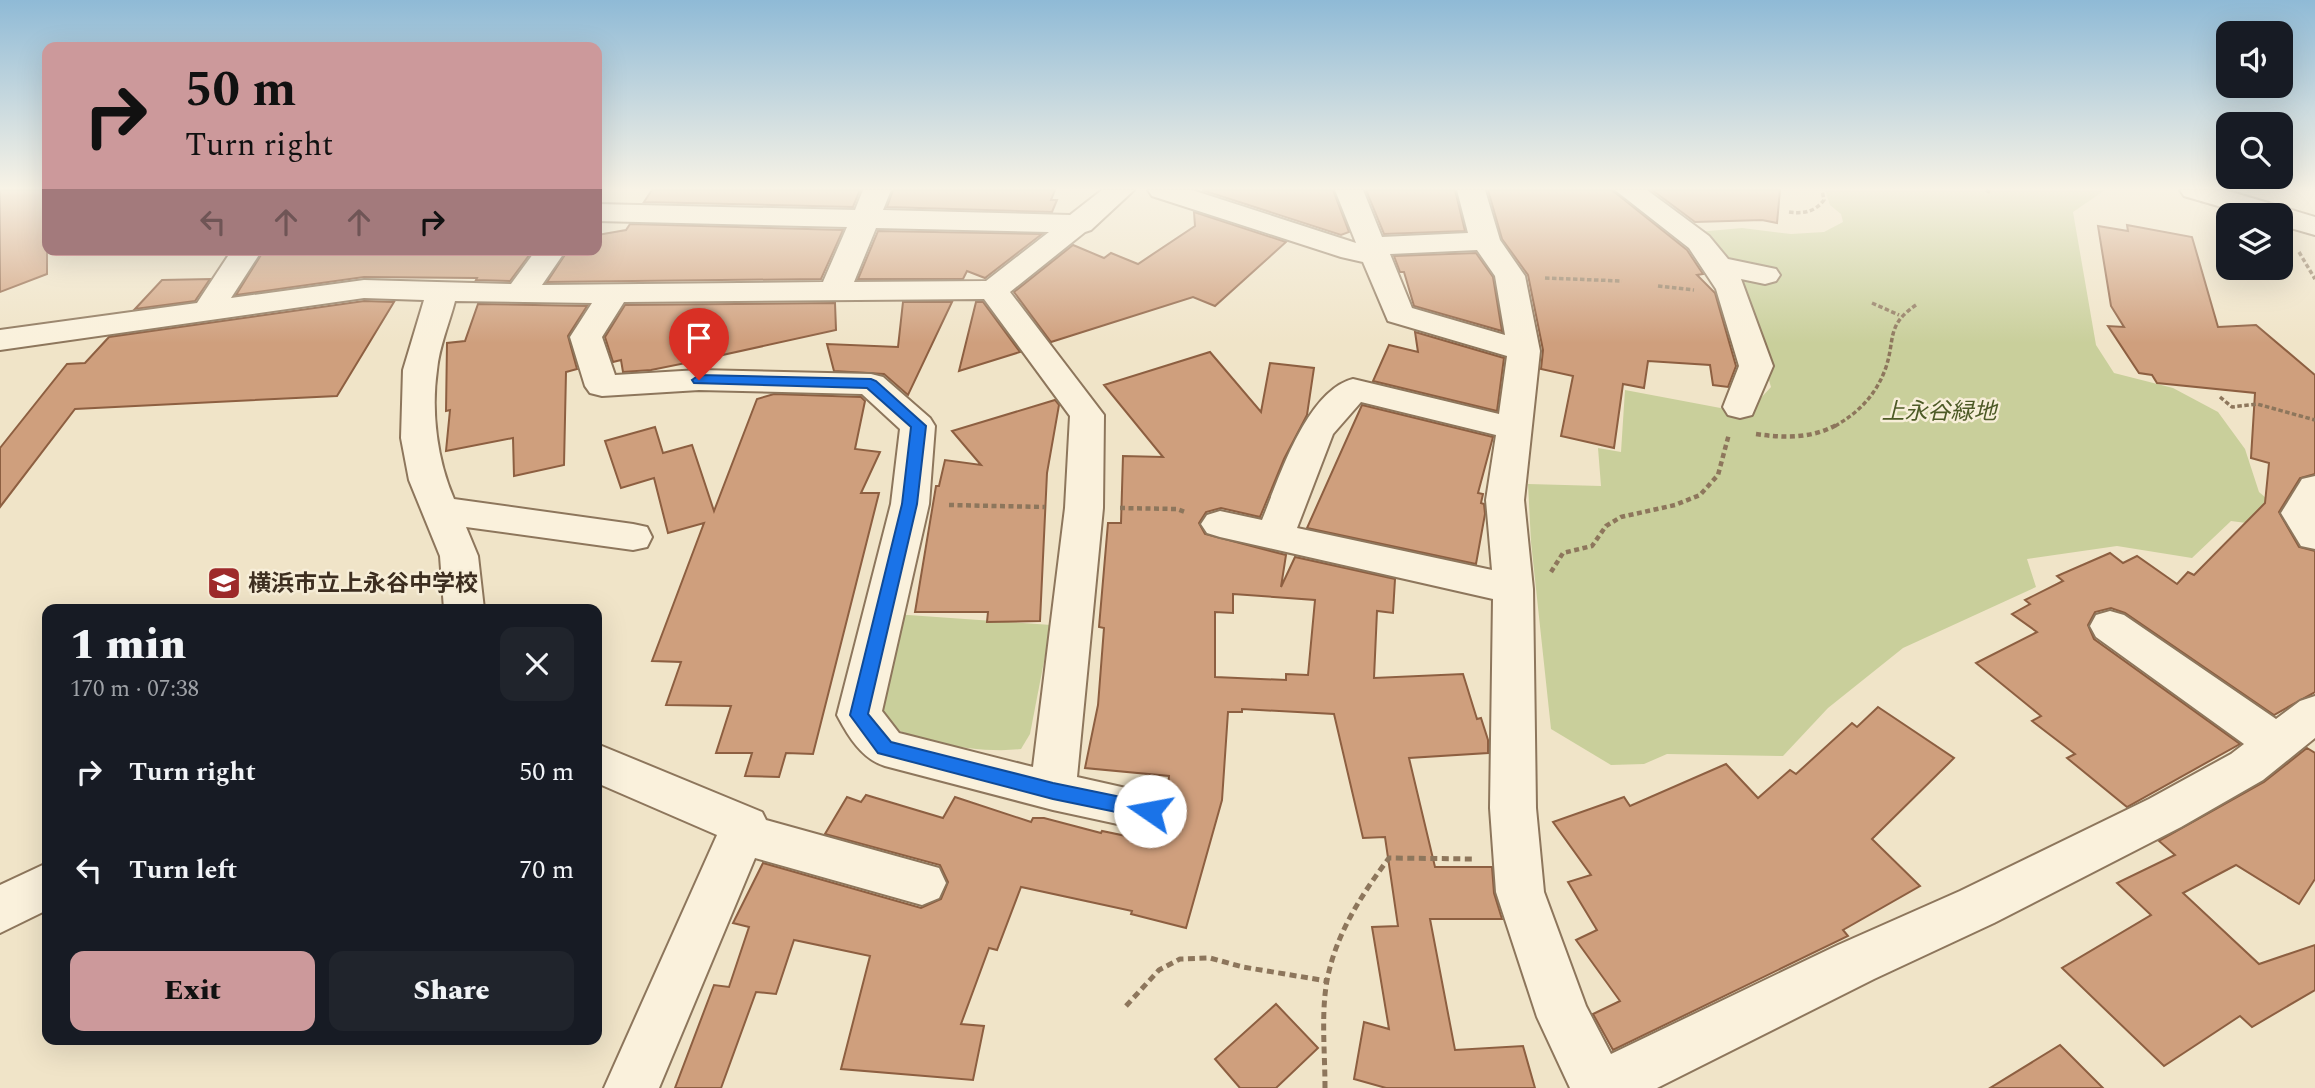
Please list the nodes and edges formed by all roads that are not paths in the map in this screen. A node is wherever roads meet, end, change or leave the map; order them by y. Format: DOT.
graph roads {
  1 [pos="855,241"];
  2 [pos="1059,241"];
  3 [pos="1319,241"];
  4 [pos="1369,241"];
  5 [pos="1485,241"];
  6 [pos="1697,241"];
  7 [pos="1373,251"];
  8 [pos="243,256"];
  9 [pos="547,256"];
  10 [pos="1718,266"];
  11 [pos="1765,275"];
  12 [pos="442,290"];
  13 [pos="993,290"];
  14 [pos="835,291"];
  15 [pos="614,293"];
  16 [pos="520,294"];
  17 [pos="207,311"];
  18 [pos="0,340"];
  19 [pos="1524,351"];
  20 [pos="1739,422"];
  21 [pos="1512,428"];
  22 [pos="2315,488"];
  23 [pos="439,510"];
  24 [pos="1220,524"];
  25 [pos="1275,534"];
  26 [pos="2315,536"];
  27 [pos="633,537"];
  28 [pos="1513,589"];
  29 [pos="464,604"];
  30 [pos="2110,626"];
  31 [pos="2315,713"];
  32 [pos="2276,743"];
  33 [pos="602,765"];
  34 [pos="1053,791"];
  35 [pos="1150,811"];
  36 [pos="741,834"];
  37 [pos="922,883"];
  38 [pos="42,888"];
  39 [pos="0,910"];
  40 [pos="631,1088"];
  41 [pos="1599,1088"];
  1 -- 14 [label="street"];
  2 -- 13 [label="street"];
  3 -- 7 [label="street"];
  4 -- 7 [label="street"];
  5 -- 7 [label="street"];
  5 -- 19 [label="street"];
  6 -- 10 [label="street"];
  7 -- 19 [label="street"];
  8 -- 17 [label="street"];
  9 -- 16 [label="street"];
  10 -- 11 [label="street"];
  10 -- 20 [label="street"];
  12 -- 16 [label="street"];
  12 -- 17 [label="street"];
  12 -- 23 [label="street"];
  13 -- 14 [label="street"];
  13 -- 34 [label="street"];
  14 -- 15 [label="street"];
  15 -- 16 [label="street"];
  15 -- 34 [label="street"];
  17 -- 18 [label="street"];
  19 -- 21 [label="street"];
  21 -- 25 [label="street"];
  21 -- 28 [label="street"];
  22 -- 26 [label="street"];
  23 -- 27 [label="street"];
  23 -- 29 [label="street"];
  24 -- 25 [label="street"];
  25 -- 28 [label="street"];
  28 -- 41 [label="street"];
  30 -- 32 [label="street"];
  31 -- 32 [label="street"];
  32 -- 41 [label="street"];
  33 -- 36 [label="street"];
  34 -- 35 [label="street"];
  36 -- 37 [label="street"];
  36 -- 40 [label="street"];
  38 -- 39 [label="street"];
}
